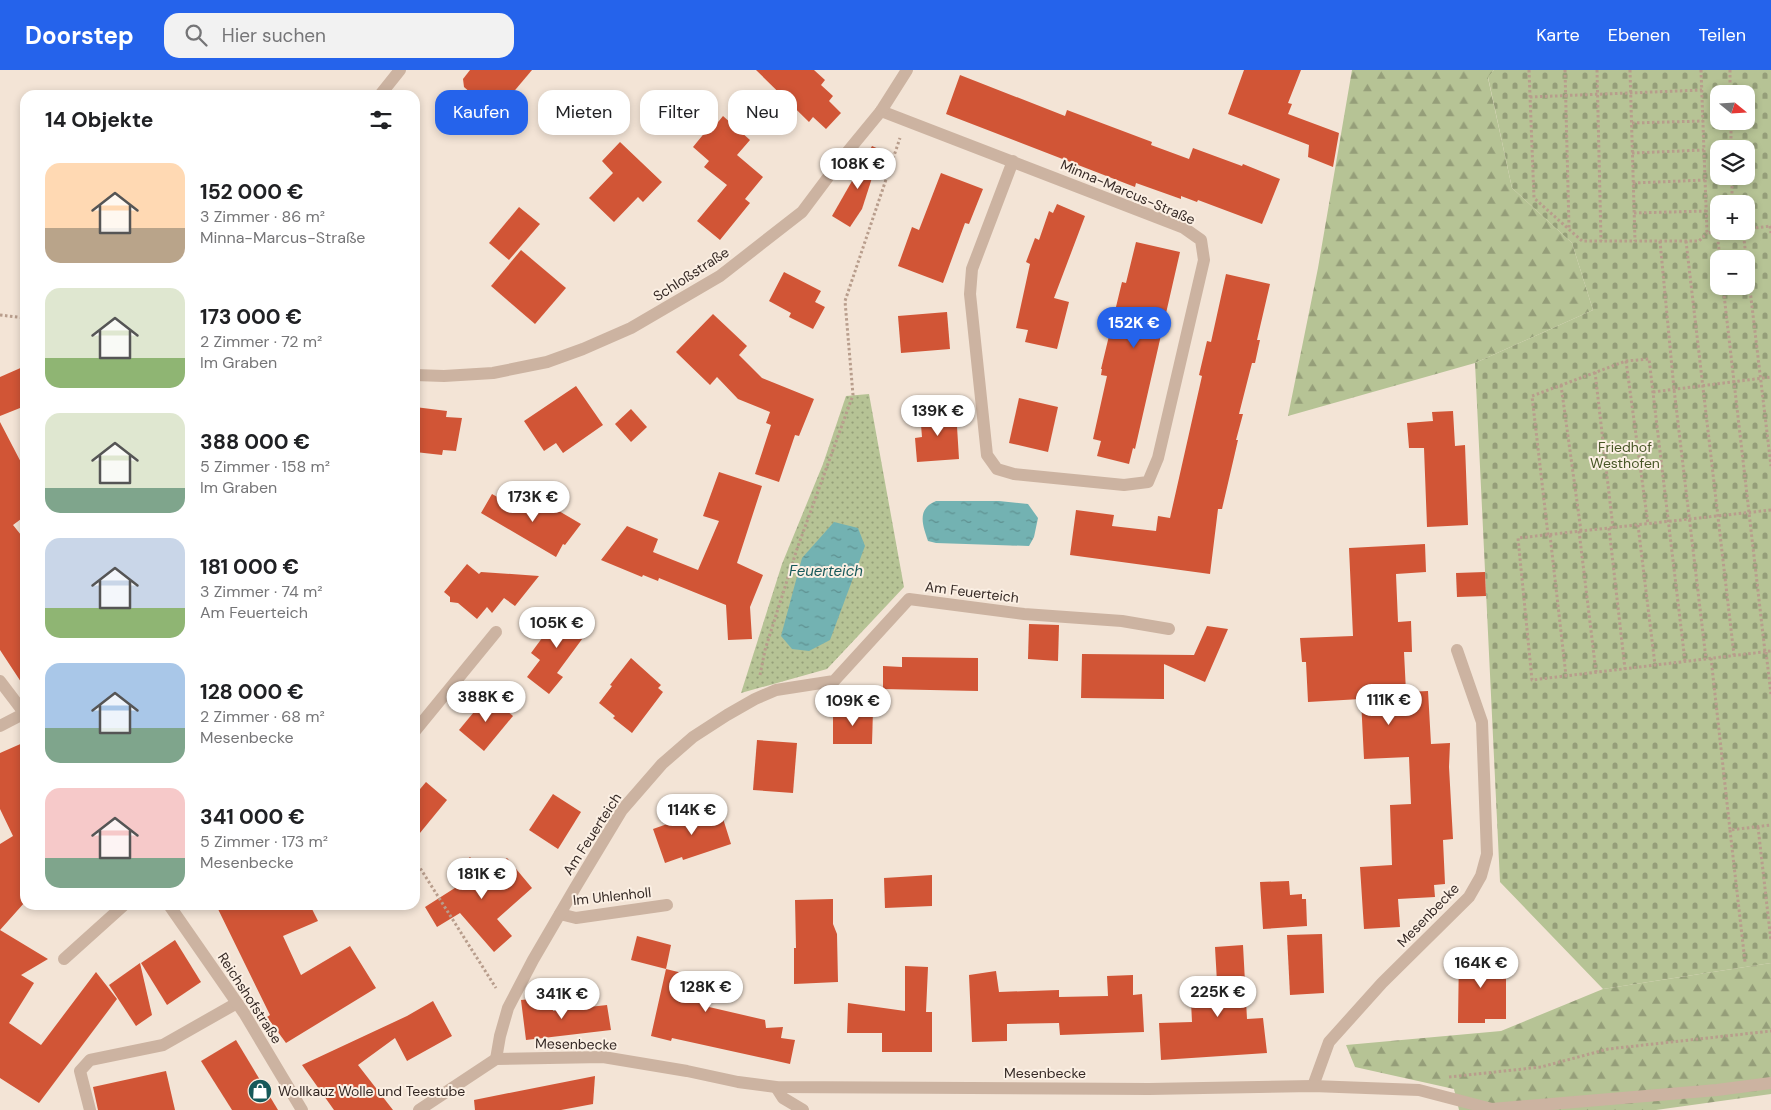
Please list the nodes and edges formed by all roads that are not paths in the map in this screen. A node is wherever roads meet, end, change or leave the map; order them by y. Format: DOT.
graph roads {
  1 [pos="400,70"];
  2 [pos="902,73"];
  3 [pos="384,90"];
  4 [pos="881,112"];
  5 [pos="1014,162"];
  6 [pos="420,375"];
  7 [pos="1169,629"];
  8 [pos="496,632"];
  9 [pos="1457,650"];
  10 [pos="0,681"];
  11 [pos="20,707"];
  12 [pos="20,716"];
  13 [pos="420,725"];
  14 [pos="0,726"];
  15 [pos="667,905"];
  16 [pos="119,910"];
  17 [pos="172,910"];
  18 [pos="560,914"];
  19 [pos="64,960"];
  20 [pos="237,1003"];
  21 [pos="496,1059"];
  22 [pos="1771,1083"];
  23 [pos="1314,1086"];
  24 [pos="776,1087"];
  25 [pos="90,1110"];
  26 [pos="302,1110"];
  27 [pos="419,1110"];
  28 [pos="803,1110"];
  1 -- 3 [label="street"];
  2 -- 4 [label="street, Schloßstraße"];
  4 -- 5 [label="street, Minna-Marcus-Straße"];
  4 -- 6 [label="street, Schloßstraße"];
  5 -- 5 [label="street, Minna-Marcus-Straße"];
  7 -- 18 [label="street, Am Feuerteich"];
  8 -- 13 [label="street"];
  9 -- 23 [label="street, Mesenbecke"];
  10 -- 11 [label="street"];
  12 -- 14 [label="street"];
  15 -- 18 [label="street, Im Uhlenholl"];
  16 -- 19 [label="street"];
  17 -- 20 [label="street, Reichshofstraße"];
  18 -- 21 [label="street, Am Feuerteich"];
  20 -- 25 [label="street"];
  20 -- 26 [label="street, Reichshofstraße"];
  21 -- 24 [label="street, Mesenbecke"];
  21 -- 27 [label="street"];
  22 -- 23 [label="street, Mesenbecke"];
  23 -- 24 [label="street, Mesenbecke"];
  24 -- 28 [label="street"];
}
